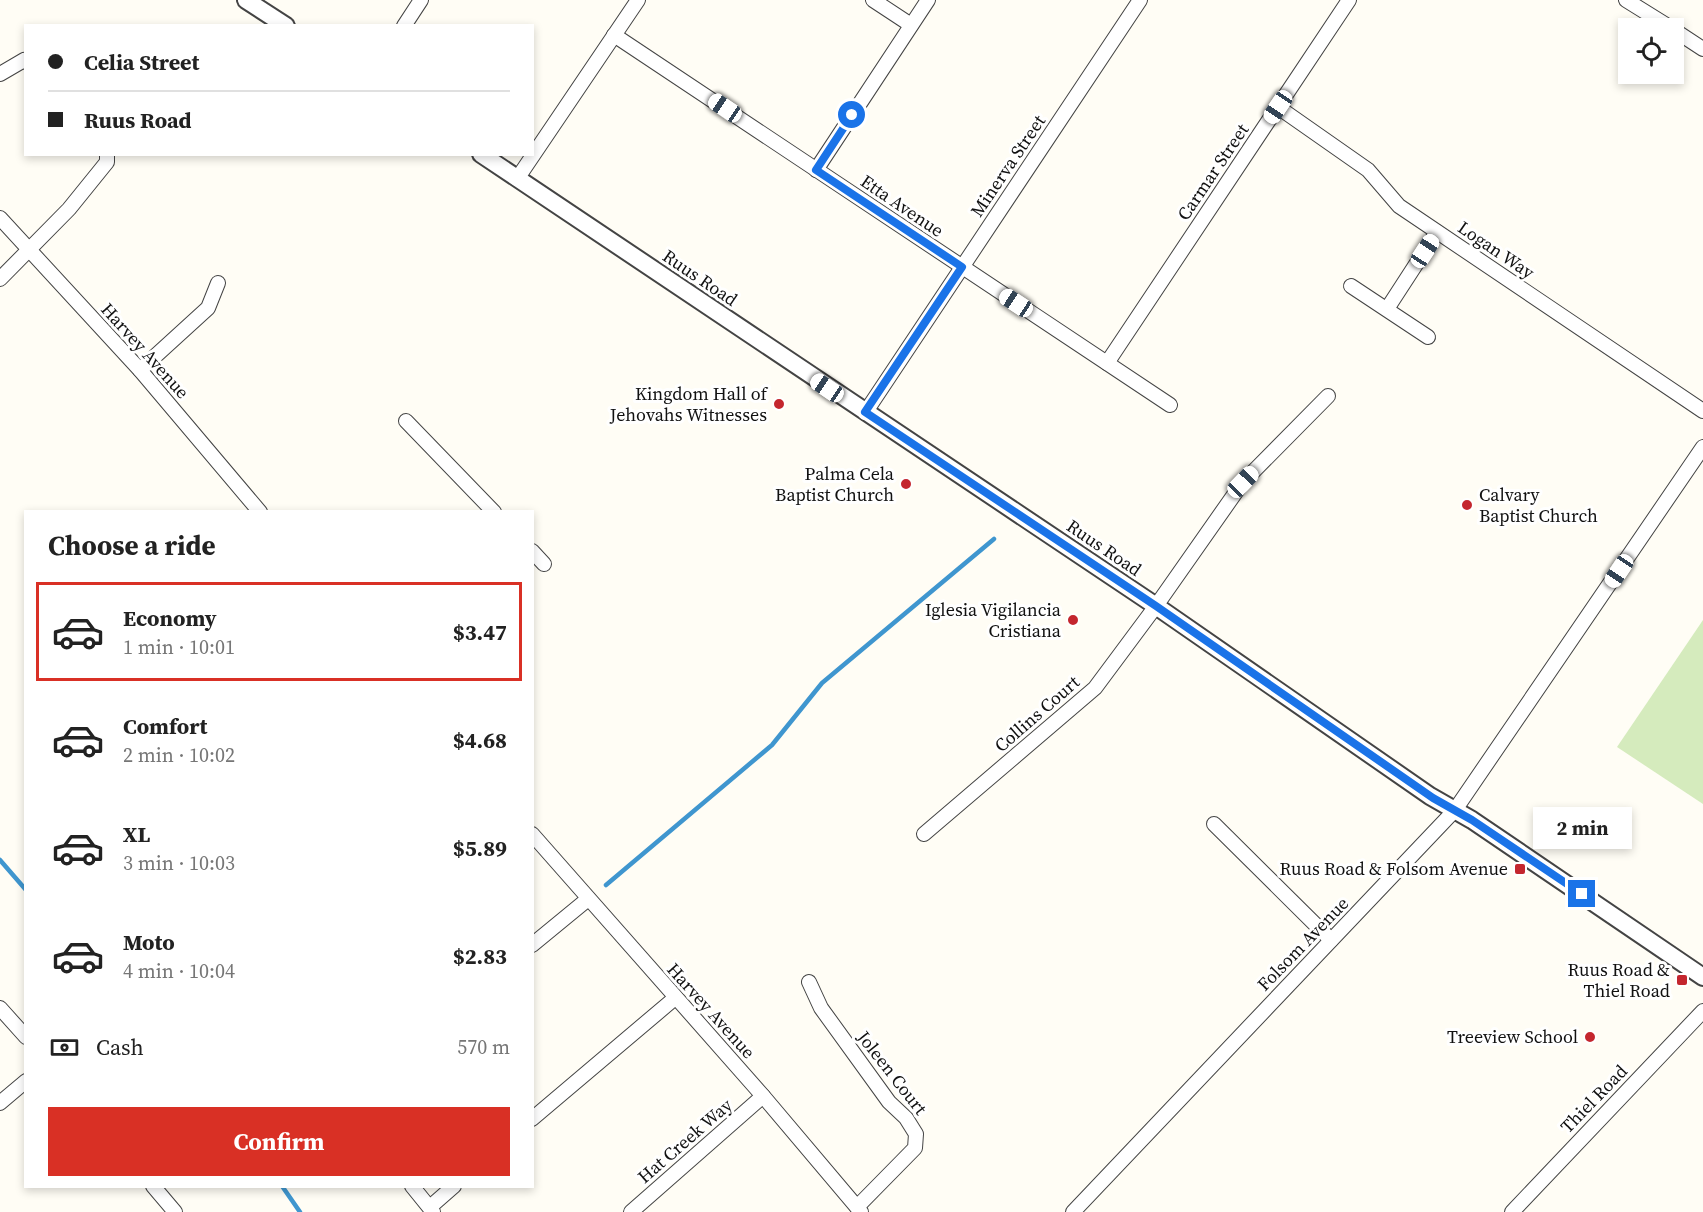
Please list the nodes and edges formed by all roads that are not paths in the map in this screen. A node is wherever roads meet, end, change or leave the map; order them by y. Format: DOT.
graph roads {
  1 [pos="246,0"];
  2 [pos="421,0"];
  3 [pos="638,0"];
  4 [pos="873,0"];
  5 [pos="928,0"];
  6 [pos="1140,0"];
  7 [pos="1349,0"];
  8 [pos="1626,0"];
  9 [pos="1643,4"];
  10 [pos="1660,18"];
  11 [pos="283,24"];
  12 [pos="405,24"];
  13 [pos="911,25"];
  14 [pos="615,35"];
  15 [pos="1684,36"];
  16 [pos="1703,49"];
  17 [pos="24,62"];
  18 [pos="0,74"];
  19 [pos="1278,107"];
  20 [pos="534,154"];
  21 [pos="107,156"];
  22 [pos="484,156"];
  23 [pos="533,156"];
  24 [pos="816,170"];
  25 [pos="517,179"];
  26 [pos="0,218"];
  27 [pos="1437,232"];
  28 [pos="28,250"];
  29 [pos="962,267"];
  30 [pos="0,279"];
  31 [pos="218,283"];
  32 [pos="1351,286"];
  33 [pos="1387,309"];
  34 [pos="1428,337"];
  35 [pos="1107,363"];
  36 [pos="140,370"];
  37 [pos="1328,396"];
  38 [pos="1170,405"];
  39 [pos="1703,411"];
  40 [pos="865,412"];
  41 [pos="406,420"];
  42 [pos="1703,447"];
  43 [pos="258,510"];
  44 [pos="492,510"];
  45 [pos="534,553"];
  46 [pos="544,564"];
  47 [pos="1156,606"];
  48 [pos="1455,810"];
  49 [pos="1214,824"];
  50 [pos="924,834"];
  51 [pos="534,836"];
  52 [pos="588,899"];
  53 [pos="1331,940"];
  54 [pos="534,943"];
  55 [pos="1703,977"];
  56 [pos="809,982"];
  57 [pos="675,998"];
  58 [pos="0,1008"];
  59 [pos="1703,1011"];
  60 [pos="24,1035"];
  61 [pos="24,1083"];
  62 [pos="763,1096"];
  63 [pos="0,1103"];
  64 [pos="534,1117"];
  65 [pos="155,1188"];
  66 [pos="414,1188"];
  67 [pos="452,1188"];
  68 [pos="431,1210"];
  69 [pos="638,1210"];
  70 [pos="859,1210"];
  71 [pos="175,1212"];
  72 [pos="1073,1212"];
  73 [pos="1512,1212"];
  1 -- 11 [label="street"];
  2 -- 12 [label="street"];
  3 -- 14 [label="street"];
  4 -- 13 [label="street"];
  5 -- 13 [label="street"];
  6 -- 29 [label="street, Minerva Street"];
  7 -- 19 [label="street, Carmar Street"];
  8 -- 9 [label="street"];
  9 -- 10 [label="street"];
  13 -- 24 [label="street"];
  14 -- 20 [label="street"];
  14 -- 24 [label="street, Etta Avenue"];
  15 -- 16 [label="street"];
  17 -- 18 [label="street"];
  19 -- 27 [label="street, Logan Way"];
  19 -- 35 [label="street, Carmar Street"];
  21 -- 28 [label="street"];
  22 -- 25 [label="street, Ruus Road"];
  23 -- 25 [label="street"];
  24 -- 29 [label="street, Etta Avenue"];
  25 -- 40 [label="street, Ruus Road"];
  26 -- 28 [label="street, Harvey Avenue"];
  27 -- 33 [label="street"];
  27 -- 39 [label="street, Logan Way"];
  28 -- 30 [label="street"];
  28 -- 36 [label="street, Harvey Avenue"];
  29 -- 35 [label="street, Etta Avenue"];
  29 -- 40 [label="street, Minerva Street"];
  31 -- 36 [label="street"];
  32 -- 33 [label="street"];
  33 -- 34 [label="street"];
  35 -- 38 [label="street, Etta Avenue"];
  36 -- 43 [label="street, Harvey Avenue"];
  37 -- 47 [label="street, Collins Court"];
  40 -- 47 [label="street, Ruus Road"];
  41 -- 44 [label="street"];
  42 -- 48 [label="street, Folsom Avenue"];
  45 -- 46 [label="street"];
  47 -- 48 [label="street, Ruus Road"];
  47 -- 50 [label="street, Collins Court"];
  48 -- 53 [label="street, Folsom Avenue"];
  48 -- 55 [label="street, Ruus Road"];
  49 -- 53 [label="street"];
  51 -- 52 [label="street, Harvey Avenue"];
  52 -- 54 [label="street"];
  52 -- 57 [label="street, Harvey Avenue"];
  53 -- 72 [label="street, Folsom Avenue"];
  56 -- 70 [label="street, Joleen Court"];
  57 -- 62 [label="street, Harvey Avenue"];
  57 -- 64 [label="street"];
  58 -- 60 [label="street"];
  59 -- 73 [label="street, Thiel Road"];
  61 -- 63 [label="street"];
  62 -- 69 [label="street, Hat Creek Way"];
  62 -- 70 [label="street, Harvey Avenue"];
  65 -- 71 [label="street"];
  66 -- 68 [label="street"];
  67 -- 68 [label="street"];
}
